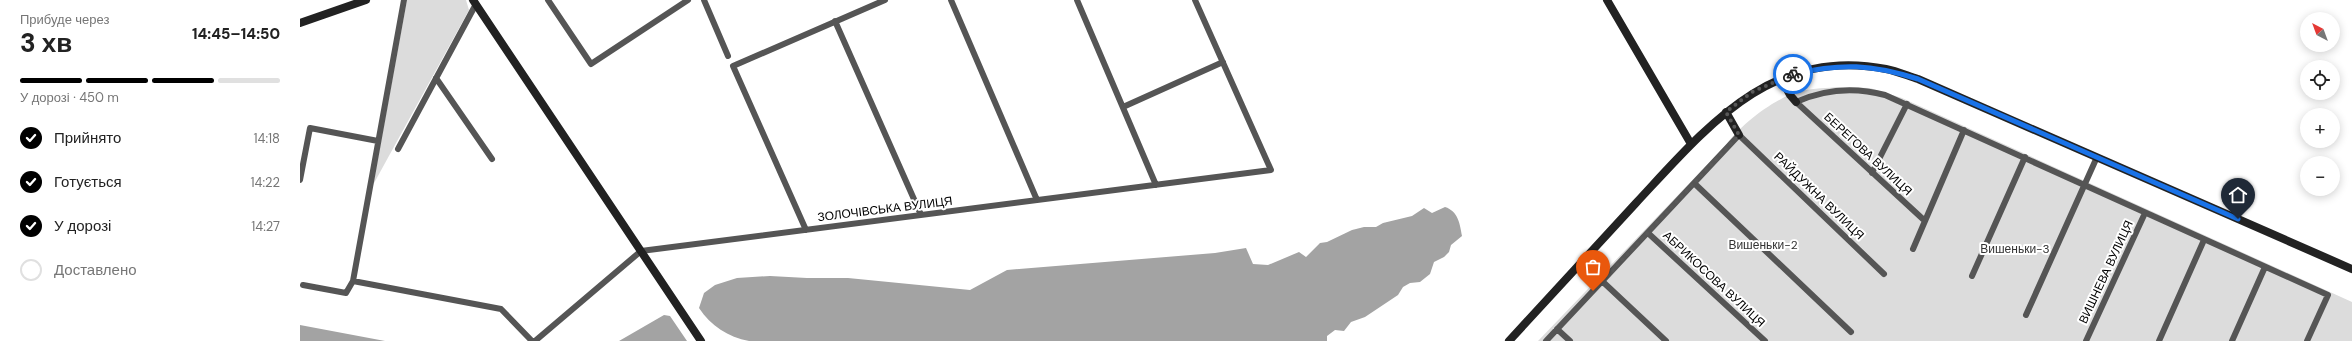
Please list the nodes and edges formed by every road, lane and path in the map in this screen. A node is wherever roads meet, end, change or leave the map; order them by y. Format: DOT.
graph roads {
  1 [pos="366,0"];
  2 [pos="404,0"];
  3 [pos="548,0"];
  4 [pos="688,0"];
  5 [pos="704,0"];
  6 [pos="885,0"];
  7 [pos="951,0"];
  8 [pos="1077,0"];
  9 [pos="1195,0"];
  10 [pos="1607,0"];
  11 [pos="474,2"];
  12 [pos="836,21"];
  13 [pos="300,23"];
  14 [pos="728,56"];
  15 [pos="1223,62"];
  16 [pos="436,78"];
  17 [pos="1781,78"];
  18 [pos="1796,102"];
  19 [pos="1907,104"];
  20 [pos="1123,108"];
  21 [pos="1726,112"];
  22 [pos="1964,130"];
  23 [pos="1739,135"];
  24 [pos="378,141"];
  25 [pos="1691,144"];
  26 [pos="398,149"];
  27 [pos="2025,157"];
  28 [pos="2097,158"];
  29 [pos="492,159"];
  30 [pos="1872,173"];
  31 [pos="300,180"];
  32 [pos="1694,183"];
  33 [pos="1156,185"];
  34 [pos="2085,186"];
  35 [pos="1037,200"];
  36 [pos="2145,213"];
  37 [pos="921,215"];
  38 [pos="1925,222"];
  39 [pos="806,230"];
  40 [pos="1648,233"];
  41 [pos="2204,240"];
  42 [pos="1913,249"];
  43 [pos="641,251"];
  44 [pos="2264,267"];
  45 [pos="2352,269"];
  46 [pos="1884,274"];
  47 [pos="1972,276"];
  48 [pos="353,281"];
  49 [pos="1602,282"];
  50 [pos="303,285"];
  51 [pos="2026,315"];
  52 [pos="1557,329"];
  53 [pos="1851,332"];
  54 [pos="534,341"];
  55 [pos="701,341"];
  56 [pos="1509,341"];
  57 [pos="1546,341"];
  58 [pos="1570,341"];
  59 [pos="1666,341"];
  60 [pos="1765,341"];
  61 [pos="2086,341"];
  62 [pos="2159,341"];
  63 [pos="2232,341"];
  64 [pos="2307,341"];
  1 -- 13 [label="street"];
  2 -- 24 [label="street"];
  3 -- 4 [label="street"];
  5 -- 14 [label="street"];
  6 -- 12 [label="street"];
  7 -- 35 [label="street"];
  8 -- 20 [label="street"];
  9 -- 15 [label="street"];
  10 -- 25 [label="street"];
  11 -- 16 [label="street"];
  11 -- 43 [label="street"];
  12 -- 37 [label="street"];
  12 -- 39 [label="street"];
  15 -- 20 [label="street"];
  15 -- 33 [label="street, ЗОЛОЧІВСЬКА ВУЛИЦЯ"];
  16 -- 26 [label="street"];
  16 -- 29 [label="street"];
  17 -- 18 [label="street"];
  17 -- 21 [label="street"];
  17 -- 28 [label="street"];
  18 -- 19 [label="street"];
  18 -- 30 [label="street, БЕРЕГОВА ВУЛИЦЯ"];
  19 -- 22 [label="street"];
  19 -- 30 [label="street"];
  20 -- 33 [label="street"];
  21 -- 23 [label="street"];
  21 -- 25 [label="street"];
  22 -- 27 [label="street"];
  22 -- 38 [label="street"];
  23 -- 32 [label="street"];
  23 -- 46 [label="street, РАЙДУЖНА ВУЛИЦЯ"];
  24 -- 31 [label="street"];
  24 -- 48 [label="street"];
  25 -- 56 [label="street"];
  27 -- 34 [label="street"];
  27 -- 47 [label="street"];
  28 -- 34 [label="street"];
  28 -- 45 [label="street"];
  30 -- 38 [label="street, БЕРЕГОВА ВУЛИЦЯ"];
  32 -- 40 [label="street"];
  32 -- 53 [label="street"];
  33 -- 35 [label="street, ЗОЛОЧІВСЬКА ВУЛИЦЯ"];
  34 -- 36 [label="street"];
  34 -- 51 [label="street"];
  35 -- 37 [label="street, ЗОЛОЧІВСЬКА ВУЛИЦЯ"];
  36 -- 41 [label="street"];
  36 -- 61 [label="street, ВИШНЕВА ВУЛИЦЯ"];
  37 -- 39 [label="street, ЗОЛОЧІВСЬКА ВУЛИЦЯ"];
  38 -- 42 [label="street"];
  39 -- 43 [label="street, ЗОЛОЧІВСЬКА ВУЛИЦЯ"];
  40 -- 49 [label="street"];
  40 -- 60 [label="street, АБРИКОСОВА ВУЛИЦЯ"];
  41 -- 44 [label="street"];
  41 -- 62 [label="street"];
  43 -- 54 [label="street"];
  43 -- 55 [label="street"];
  44 -- 63 [label="street"];
  44 -- 64 [label="street"];
  48 -- 50 [label="street"];
  48 -- 54 [label="street"];
  49 -- 52 [label="street"];
  49 -- 59 [label="street"];
  52 -- 57 [label="street"];
  52 -- 58 [label="street"];
}
